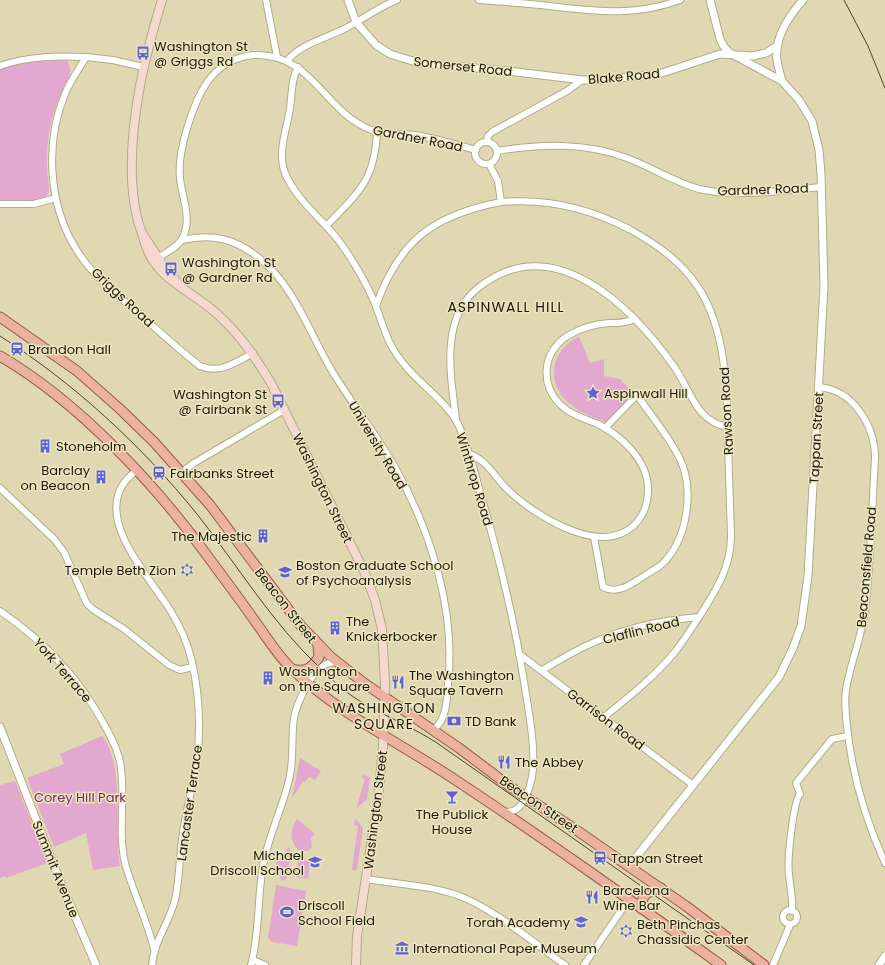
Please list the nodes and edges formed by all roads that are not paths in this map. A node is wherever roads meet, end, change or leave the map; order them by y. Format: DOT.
graph roads {
  1 [pos="162,0"];
  2 [pos="266,0"];
  3 [pos="348,0"];
  4 [pos="397,0"];
  5 [pos="478,0"];
  6 [pos="680,0"];
  7 [pos="710,0"];
  8 [pos="803,0"];
  9 [pos="356,22"];
  10 [pos="777,46"];
  11 [pos="736,56"];
  12 [pos="86,57"];
  13 [pos="277,57"];
  14 [pos="287,61"];
  15 [pos="0,66"];
  16 [pos="143,67"];
  17 [pos="298,67"];
  18 [pos="582,80"];
  19 [pos="782,81"];
  20 [pos="377,131"];
  21 [pos="487,142"];
  22 [pos="476,150"];
  23 [pos="497,151"];
  24 [pos="489,164"];
  25 [pos="821,187"];
  26 [pos="56,198"];
  27 [pos="501,202"];
  28 [pos="0,204"];
  29 [pos="326,226"];
  30 [pos="142,233"];
  31 [pos="182,240"];
  32 [pos="158,258"];
  33 [pos="180,286"];
  34 [pos="376,306"];
  35 [pos="0,316"];
  36 [pos="635,319"];
  37 [pos="253,354"];
  38 [pos="0,356"];
  39 [pos="818,387"];
  40 [pos="284,410"];
  41 [pos="456,421"];
  42 [pos="728,426"];
  43 [pos="605,428"];
  44 [pos="469,454"];
  45 [pos="137,470"];
  46 [pos="182,472"];
  47 [pos="0,488"];
  48 [pos="594,537"];
  49 [pos="0,611"];
  50 [pos="699,617"];
  51 [pos="318,645"];
  52 [pos="519,654"];
  53 [pos="339,664"];
  54 [pos="193,667"];
  55 [pos="291,668"];
  56 [pos="542,670"];
  57 [pos="309,684"];
  58 [pos="384,697"];
  59 [pos="604,717"];
  60 [pos="0,727"];
  61 [pos="433,730"];
  62 [pos="384,735"];
  63 [pos="848,736"];
  64 [pos="693,784"];
  65 [pos="525,796"];
  66 [pos="503,812"];
  67 [pos="885,863"];
  68 [pos="629,866"];
  69 [pos="366,879"];
  70 [pos="661,888"];
  71 [pos="629,900"];
  72 [pos="642,909"];
  73 [pos="792,911"];
  74 [pos="790,925"];
  75 [pos="154,950"];
  76 [pos="885,956"];
  77 [pos="252,963"];
  78 [pos="96,965"];
  79 [pos="152,965"];
  80 [pos="264,965"];
  81 [pos="356,965"];
  82 [pos="565,965"];
  83 [pos="584,965"];
  84 [pos="721,965"];
  85 [pos="764,965"];
  86 [pos="773,965"];
  87 [pos="879,965"];
  1 -- 16 [label="main road, Washington Street"];
  2 -- 13 [label="street"];
  3 -- 9 [label="street, Somerset Road"];
  4 -- 9 [label="street"];
  5 -- 6 [label="street"];
  7 -- 11 [label="street, Tappan Street"];
  8 -- 10 [label="street"];
  9 -- 14 [label="street"];
  9 -- 18 [label="street, Somerset Road"];
  10 -- 11 [label="street, Blake Road"];
  10 -- 19 [label="street"];
  11 -- 18 [label="street, Blake Road"];
  11 -- 19 [label="street, Tappan Street"];
  12 -- 15 [label="street"];
  12 -- 16 [label="street"];
  12 -- 26 [label="street, Griggs Road"];
  13 -- 14 [label="street, Gardner Road"];
  13 -- 31 [label="street, Gardner Road"];
  14 -- 17 [label="street, Gardner Road"];
  16 -- 30 [label="main road, Washington Street"];
  17 -- 20 [label="street, Gardner Road"];
  17 -- 29 [label="street, Winthrop Road"];
  18 -- 21 [label="street, Blake Road"];
  19 -- 25 [label="street, Tappan Street"];
  20 -- 22 [label="street, Gardner Road"];
  20 -- 29 [label="street"];
  21 -- 22 [label="street"];
  21 -- 23 [label="street"];
  22 -- 24 [label="street"];
  23 -- 24 [label="street"];
  23 -- 25 [label="street, Gardner Road"];
  24 -- 27 [label="street"];
  25 -- 39 [label="street, Tappan Street"];
  26 -- 28 [label="street"];
  26 -- 37 [label="street, Griggs Road"];
  27 -- 34 [label="street, Rawson Road"];
  27 -- 42 [label="street, Rawson Road"];
  29 -- 34 [label="street, Winthrop Road"];
  30 -- 32 [label="main road, Washington Street"];
  30 -- 33 [label="main road, Washington Street"];
  31 -- 32 [label="street"];
  31 -- 61 [label="street, University Road"];
  32 -- 33 [label="main road, Washington Street"];
  33 -- 37 [label="main road, Washington Street"];
  34 -- 41 [label="street, Winthrop Road"];
  35 -- 46 [label="main road, Beacon Street"];
  36 -- 41 [label="street"];
  36 -- 42 [label="street"];
  36 -- 43 [label="street"];
  37 -- 40 [label="main road, Washington Street"];
  38 -- 45 [label="main road, Beacon Street"];
  39 -- 63 [label="street, Beaconsfield Road"];
  39 -- 64 [label="street, Tappan Street"];
  40 -- 46 [label="street"];
  40 -- 58 [label="main road, Washington Street"];
  41 -- 44 [label="street, Winthrop Road"];
  42 -- 50 [label="street, Rawson Road"];
  43 -- 48 [label="street"];
  43 -- 48 [label="street"];
  44 -- 48 [label="street"];
  44 -- 52 [label="street, Winthrop Road"];
  45 -- 54 [label="street, Lancaster Terrace"];
  45 -- 55 [label="main road, Beacon Street"];
  46 -- 51 [label="main road, Beacon Street"];
  47 -- 54 [label="street"];
  49 -- 75 [label="street, York Terrace"];
  50 -- 56 [label="street, Claflin Road"];
  50 -- 59 [label="street, Rawson Road"];
  51 -- 53 [label="main road, Beacon Street"];
  51 -- 55 [label="main road"];
  52 -- 56 [label="street, Garrison Road"];
  52 -- 65 [label="street, Winthrop Road"];
  53 -- 57 [label="street"];
  53 -- 58 [label="main road, Beacon Street"];
  54 -- 75 [label="street, Lancaster Terrace"];
  55 -- 57 [label="main road, Beacon Street"];
  56 -- 59 [label="street, Garrison Road"];
  57 -- 62 [label="main road, Beacon Street"];
  57 -- 77 [label="street"];
  58 -- 61 [label="main road, Beacon Street"];
  58 -- 62 [label="main road, Washington Street"];
  59 -- 64 [label="street, Garrison Road"];
  60 -- 78 [label="street, Summit Avenue"];
  61 -- 65 [label="main road, Beacon Street"];
  62 -- 66 [label="main road, Beacon Street"];
  62 -- 69 [label="main road, Washington Street"];
  63 -- 67 [label="street, Beaconsfield Road"];
  63 -- 73 [label="street"];
  64 -- 68 [label="street, Tappan Street"];
  65 -- 66 [label="street, Winthrop Road"];
  65 -- 68 [label="main road, Beacon Street"];
  66 -- 71 [label="main road, Beacon Street"];
  68 -- 70 [label="main road, Beacon Street"];
  69 -- 81 [label="main road, Washington Street"];
  69 -- 82 [label="street"];
  70 -- 72 [label="main road"];
  70 -- 85 [label="main road, Beacon Street"];
  71 -- 72 [label="main road, Beacon Street"];
  71 -- 83 [label="street"];
  72 -- 84 [label="main road, Beacon Street"];
  73 -- 74 [label="street"];
  73 -- 74 [label="street"];
  74 -- 86 [label="street"];
  75 -- 79 [label="street, Lancaster Terrace"];
  76 -- 87 [label="street"];
  77 -- 80 [label="street"];
}
